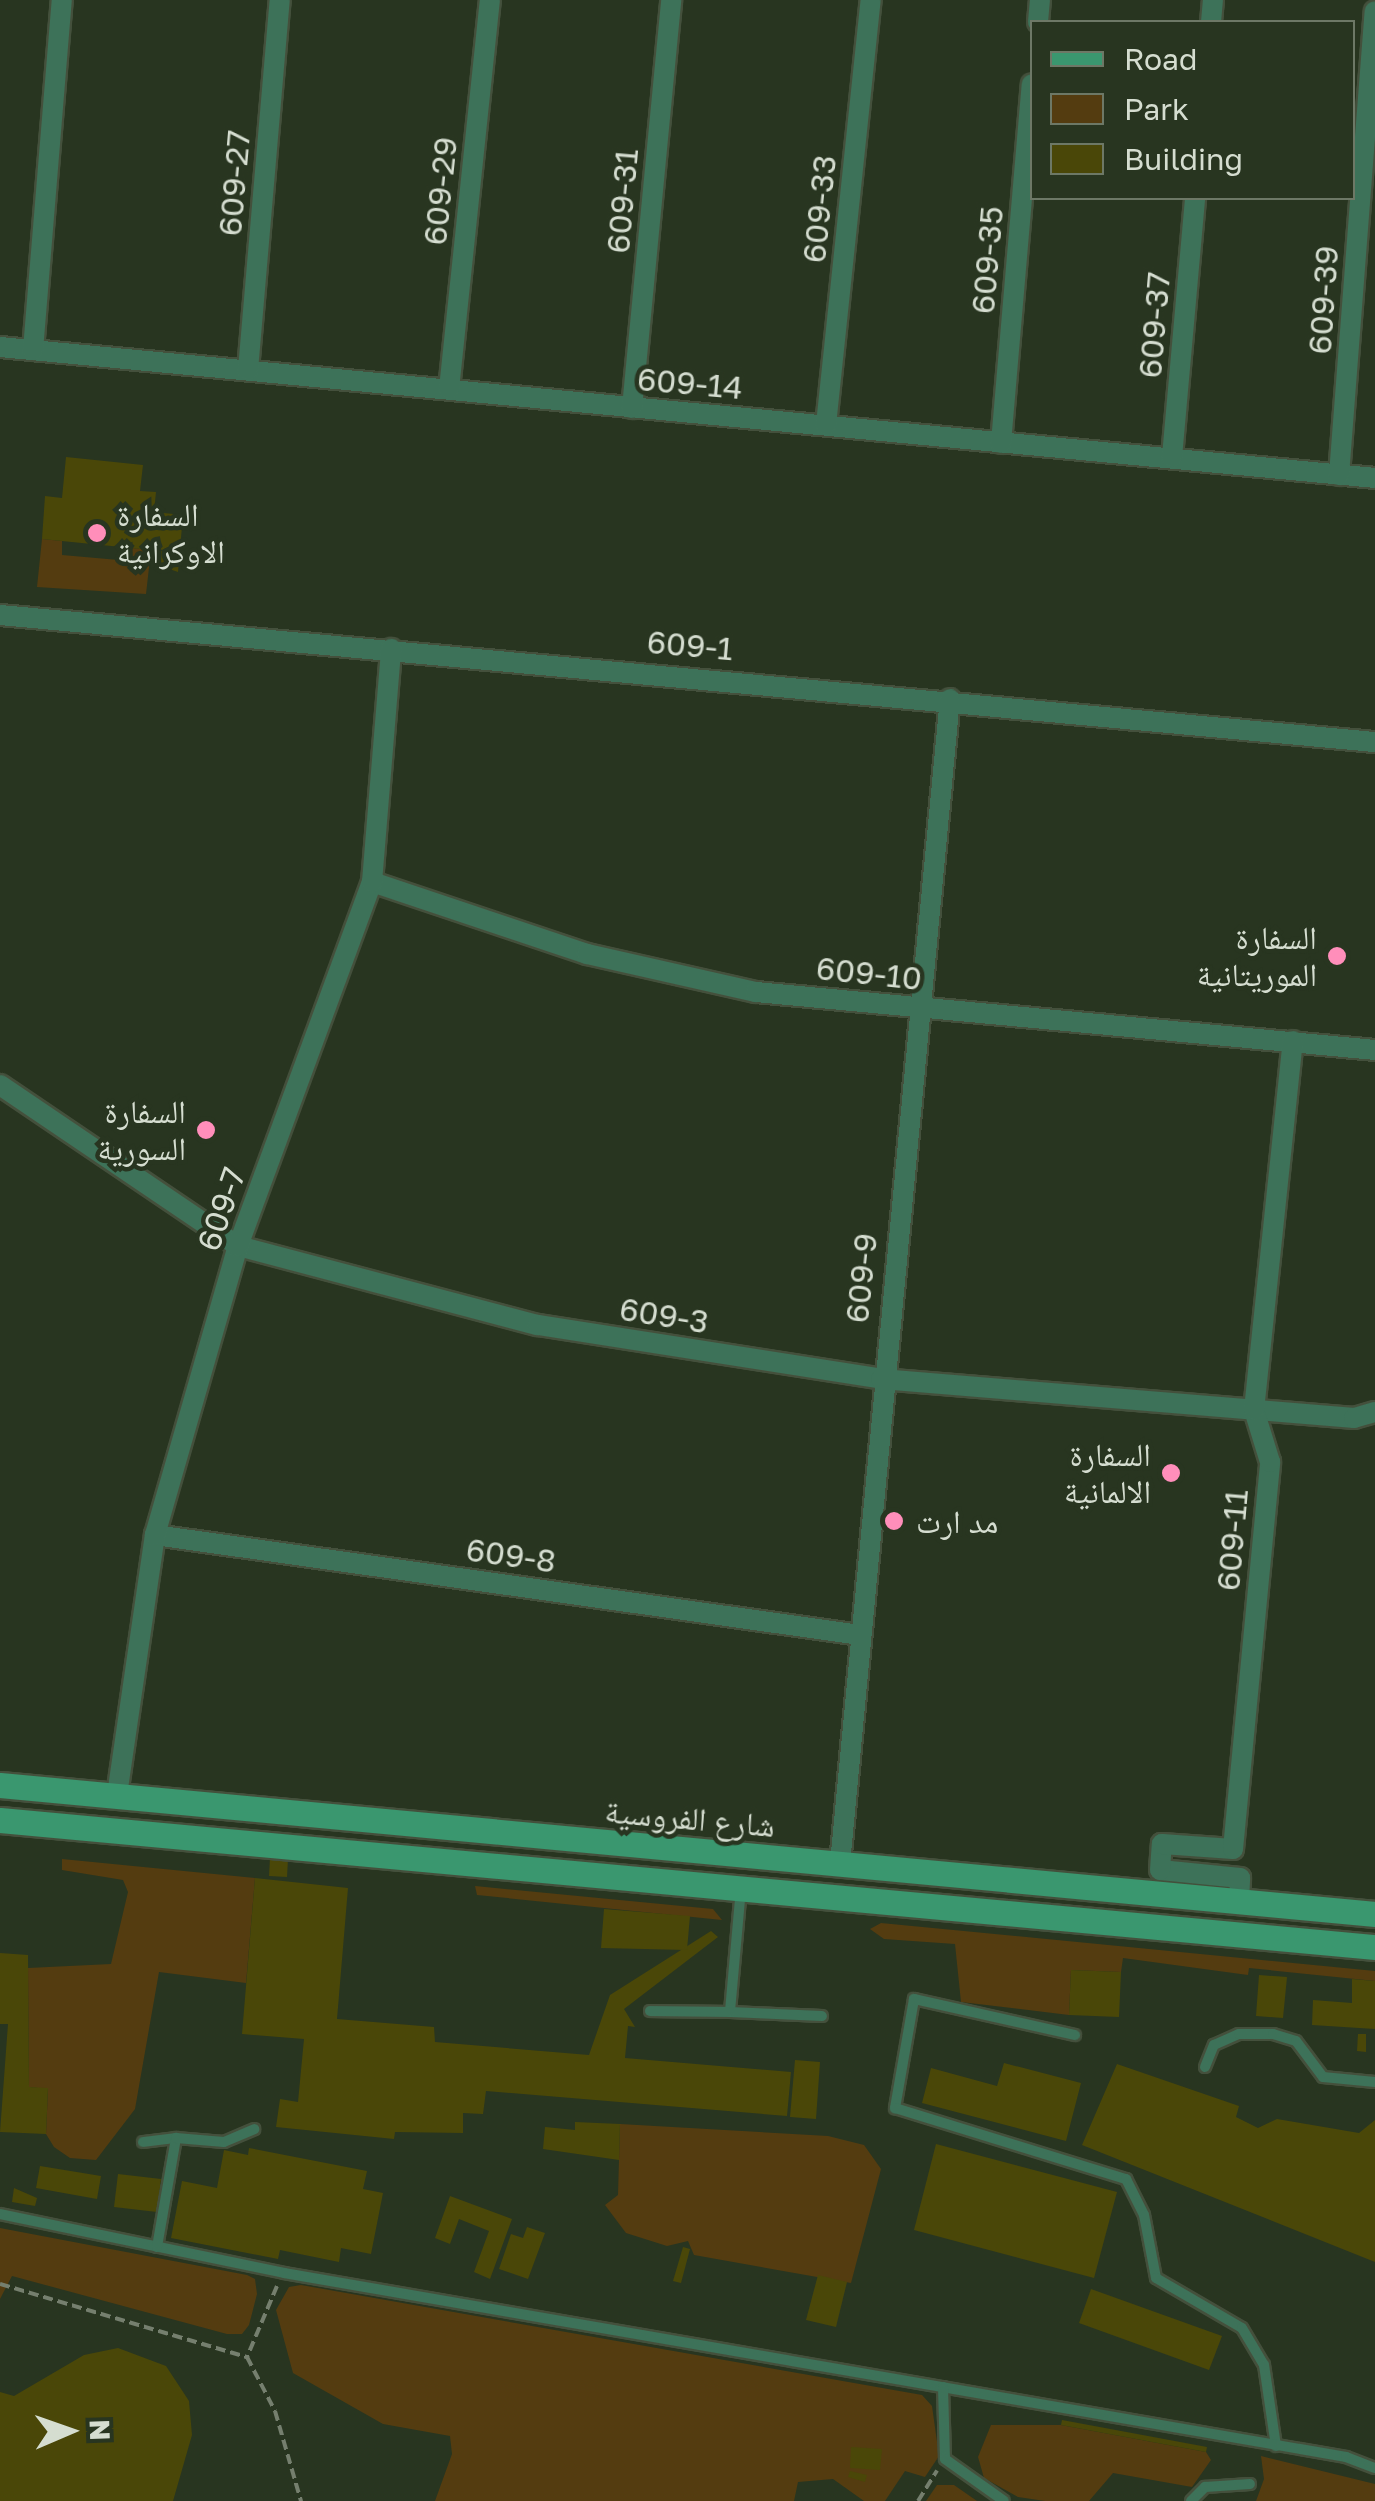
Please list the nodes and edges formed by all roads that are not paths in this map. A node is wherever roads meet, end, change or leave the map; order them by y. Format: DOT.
graph roads {
  1 [pos="62,0"];
  2 [pos="280,0"];
  3 [pos="490,0"];
  4 [pos="671,0"];
  5 [pos="871,0"];
  6 [pos="1375,11"];
  7 [pos="1030,107"];
  8 [pos="1195,200"];
  9 [pos="0,348"];
  10 [pos="33,350"];
  11 [pos="248,370"];
  12 [pos="449,389"];
  13 [pos="632,408"];
  14 [pos="826,425"];
  15 [pos="1001,442"];
  16 [pos="1172,457"];
  17 [pos="1340,475"];
  18 [pos="1375,478"];
  19 [pos="0,614"];
  20 [pos="391,649"];
  21 [pos="950,699"];
  22 [pos="1375,742"];
  23 [pos="372,882"];
  24 [pos="918,1009"];
  25 [pos="1293,1041"];
  26 [pos="1375,1050"];
  27 [pos="0,1085"];
  28 [pos="238,1246"];
  29 [pos="881,1380"];
  30 [pos="1254,1410"];
  31 [pos="1375,1412"];
  32 [pos="155,1536"];
  33 [pos="860,1635"];
  34 [pos="0,1785"];
  35 [pos="117,1795"];
  36 [pos="0,1820"];
  37 [pos="438,1828"];
  38 [pos="434,1856"];
  39 [pos="840,1864"];
  40 [pos="741,1886"];
  41 [pos="1239,1900"];
  42 [pos="1375,1914"];
  43 [pos="1375,1947"];
  44 [pos="650,2010"];
  45 [pos="730,2012"];
  46 [pos="822,2016"];
  47 [pos="1075,2035"];
  48 [pos="1205,2066"];
  49 [pos="1375,2082"];
  50 [pos="254,2129"];
  51 [pos="176,2138"];
  52 [pos="142,2142"];
  53 [pos="0,2214"];
  54 [pos="157,2247"];
  55 [pos="942,2387"];
  56 [pos="1276,2446"];
  57 [pos="1375,2468"];
  58 [pos="1250,2484"];
  59 [pos="1004,2501"];
  60 [pos="1190,2501"];
  1 -- 10 [label="street"];
  2 -- 11 [label="street, 609-27"];
  3 -- 12 [label="street, 609-29"];
  4 -- 13 [label="street, 609-31"];
  5 -- 14 [label="street, 609-33"];
  6 -- 17 [label="street, 609-39"];
  7 -- 15 [label="street, 609-35"];
  8 -- 16 [label="street, 609-37"];
  9 -- 10 [label="street, 609-14"];
  10 -- 11 [label="street, 609-14"];
  11 -- 12 [label="street, 609-14"];
  12 -- 13 [label="street, 609-14"];
  13 -- 14 [label="street, 609-14"];
  14 -- 15 [label="street, 609-14"];
  15 -- 16 [label="street, 609-14"];
  16 -- 17 [label="street, 609-14"];
  17 -- 18 [label="street, 609-14"];
  19 -- 20 [label="street, 609-1"];
  20 -- 21 [label="street, 609-1"];
  20 -- 23 [label="street, 609-7"];
  21 -- 22 [label="street, 609-1"];
  21 -- 24 [label="street, 609-9"];
  23 -- 24 [label="street, 609-10"];
  23 -- 28 [label="street, 609-7"];
  24 -- 25 [label="street, 609-10"];
  24 -- 29 [label="street, 609-9"];
  25 -- 26 [label="street, 609-10"];
  25 -- 30 [label="street, 609-11"];
  27 -- 28 [label="street, 609-3"];
  28 -- 29 [label="street, 609-3"];
  28 -- 32 [label="street, 609-7"];
  29 -- 30 [label="street, 609-3"];
  29 -- 33 [label="street, 609-9"];
  30 -- 31 [label="street, 609-3"];
  30 -- 41 [label="street, 609-11"];
  32 -- 33 [label="street, 609-8"];
  32 -- 35 [label="street, 609-7"];
  33 -- 39 [label="street, 609-9"];
  34 -- 35 [label="street, شارع الفروسية"];
  35 -- 37 [label="street, شارع الفروسية"];
  36 -- 38 [label="street, شارع الفروسية"];
  37 -- 38 [label="street"];
  37 -- 39 [label="street, شارع الفروسية"];
  38 -- 40 [label="street, شارع الفروسية"];
  39 -- 41 [label="street, شارع الفروسية"];
  40 -- 43 [label="street, شارع الفروسية"];
  40 -- 45 [label="lane"];
  41 -- 42 [label="street, شارع الفروسية"];
  44 -- 45 [label="lane"];
  45 -- 46 [label="lane"];
  47 -- 56 [label="lane"];
  48 -- 49 [label="lane"];
  50 -- 51 [label="lane"];
  51 -- 52 [label="lane"];
  51 -- 54 [label="lane"];
  53 -- 54 [label="lane"];
  54 -- 55 [label="lane"];
  55 -- 56 [label="lane"];
  55 -- 59 [label="lane"];
  56 -- 57 [label="lane"];
  58 -- 60 [label="lane"];
}
